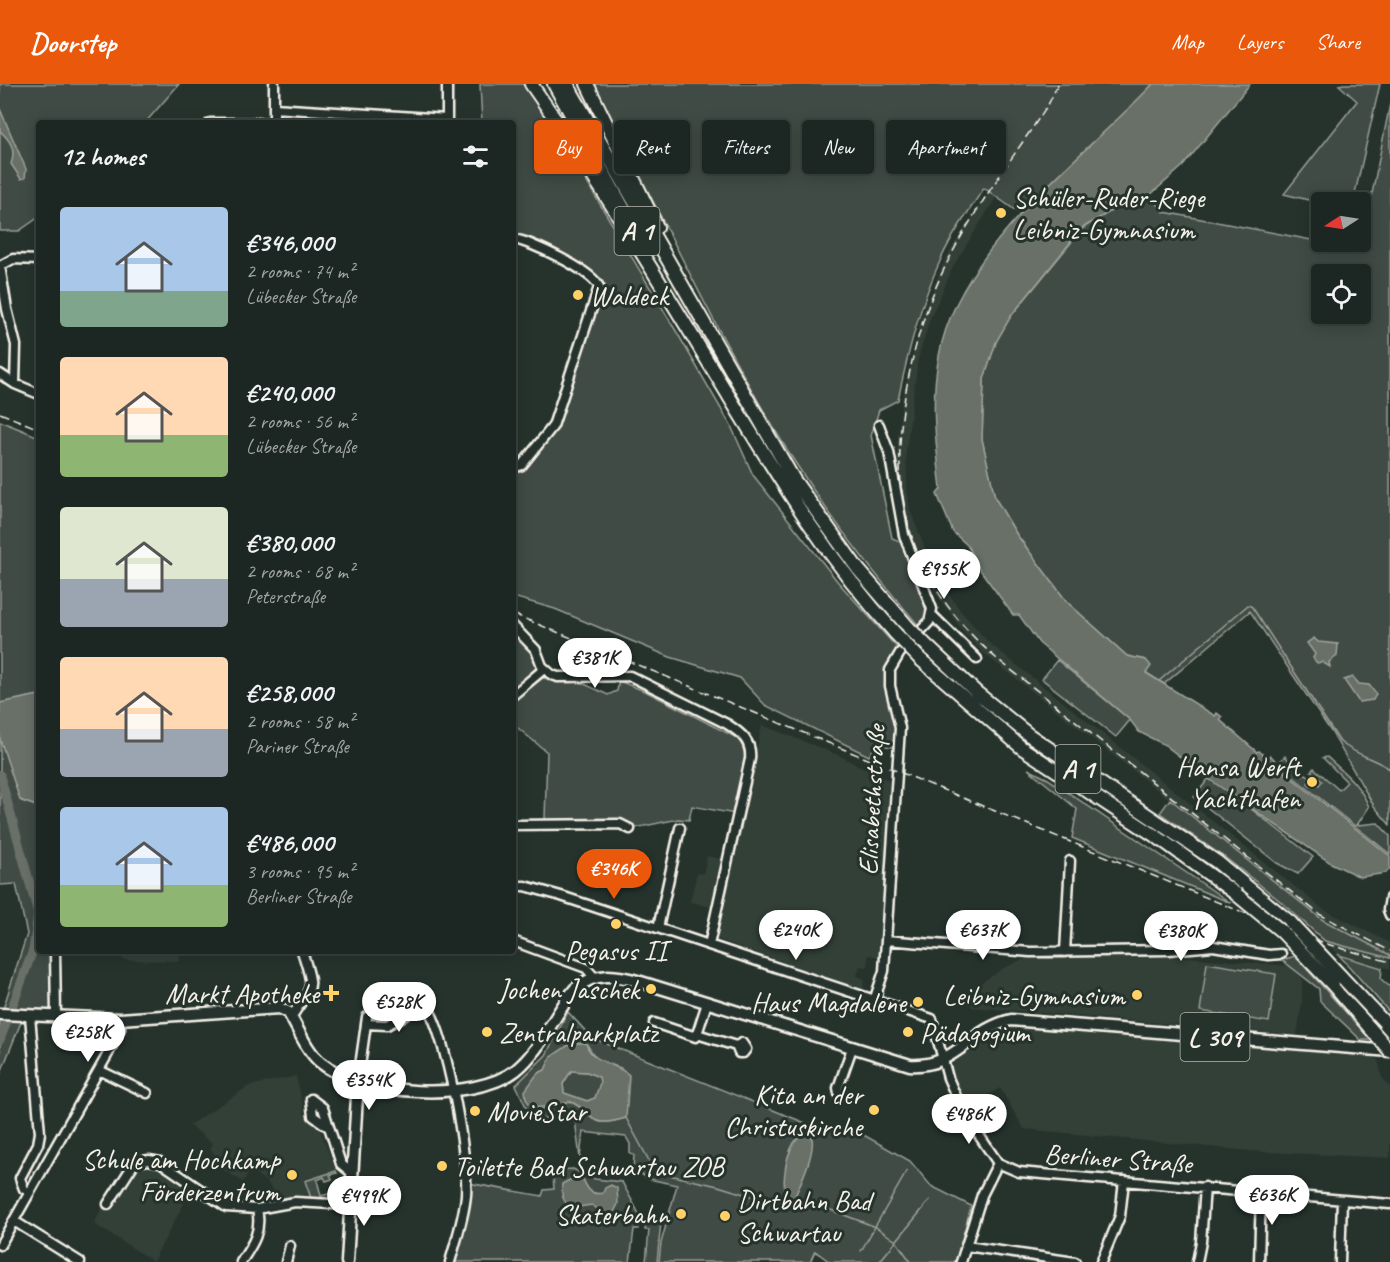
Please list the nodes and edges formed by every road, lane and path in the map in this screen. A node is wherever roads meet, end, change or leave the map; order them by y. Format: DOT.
graph roads {
  1 [pos="274,84"];
  2 [pos="447,84"];
  3 [pos="531,84"];
  4 [pos="554,84"];
  5 [pos="567,84"];
  6 [pos="587,84"];
  7 [pos="274,108"];
  8 [pos="355,119"];
  9 [pos="274,120"];
  10 [pos="401,120"];
  11 [pos="447,120"];
  12 [pos="516,240"];
  13 [pos="36,260"];
  14 [pos="0,266"];
  15 [pos="692,304"];
  16 [pos="0,374"];
  17 [pos="719,379"];
  18 [pos="15,384"];
  19 [pos="36,393"];
  20 [pos="879,425"];
  21 [pos="516,467"];
  22 [pos="932,615"];
  23 [pos="516,629"];
  24 [pos="977,659"];
  25 [pos="544,669"];
  26 [pos="516,692"];
  27 [pos="516,825"];
  28 [pos="680,828"];
  29 [pos="630,829"];
  30 [pos="1070,861"];
  31 [pos="516,886"];
  32 [pos="1390,898"];
  33 [pos="1390,915"];
  34 [pos="658,928"];
  35 [pos="886,940"];
  36 [pos="516,942"];
  37 [pos="709,945"];
  38 [pos="1065,952"];
  39 [pos="55,954"];
  40 [pos="303,954"];
  41 [pos="1281,954"];
  42 [pos="596,978"];
  43 [pos="874,1001"];
  44 [pos="707,1003"];
  45 [pos="7,1015"];
  46 [pos="30,1016"];
  47 [pos="56,1016"];
  48 [pos="120,1018"];
  49 [pos="291,1018"];
  50 [pos="654,1023"];
  51 [pos="1388,1026"];
  52 [pos="698,1034"];
  53 [pos="736,1047"];
  54 [pos="852,1048"];
  55 [pos="1390,1051"];
  56 [pos="943,1060"];
  57 [pos="99,1070"];
  58 [pos="358,1080"];
  59 [pos="452,1092"];
  60 [pos="147,1093"];
  61 [pos="840,1098"];
  62 [pos="327,1126"];
  63 [pos="998,1163"];
  64 [pos="352,1173"];
  65 [pos="1124,1181"];
  66 [pos="1205,1187"];
  67 [pos="24,1189"];
  68 [pos="1261,1192"];
  69 [pos="1342,1200"];
  70 [pos="108,1204"];
  71 [pos="1390,1204"];
  72 [pos="350,1205"];
  73 [pos="257,1209"];
  74 [pos="14,1221"];
  75 [pos="0,1245"];
  76 [pos="290,1246"];
  77 [pos="966,1246"];
  78 [pos="80,1262"];
  79 [pos="241,1262"];
  80 [pos="286,1262"];
  81 [pos="347,1262"];
  82 [pos="450,1262"];
  83 [pos="961,1262"];
  84 [pos="1075,1262"];
  85 [pos="1101,1262"];
  86 [pos="1197,1262"];
  87 [pos="1259,1262"];
  88 [pos="1340,1262"];
  1 -- 7 [label="street"];
  2 -- 11 [label="street"];
  3 -- 17 [label="highway"];
  4 -- 17 [label="highway, A 1"];
  5 -- 15 [label="highway, A 1"];
  6 -- 15 [label="highway"];
  7 -- 8 [label="street"];
  7 -- 9 [label="street"];
  8 -- 10 [label="street"];
  12 -- 21 [label="street"];
  13 -- 14 [label="street"];
  14 -- 18 [label="street"];
  15 -- 51 [label="highway, A 1, bridge"];
  16 -- 18 [label="street"];
  17 -- 55 [label="highway, A 1, bridge"];
  18 -- 19 [label="street"];
  20 -- 22 [label="street"];
  22 -- 24 [label="street"];
  22 -- 35 [label="street, Elisabethstraße"];
  23 -- 25 [label="street"];
  25 -- 26 [label="street"];
  25 -- 37 [label="street"];
  27 -- 29 [label="street"];
  28 -- 34 [label="street"];
  30 -- 38 [label="street"];
  31 -- 34 [label="street"];
  32 -- 33 [label="street"];
  34 -- 37 [label="street"];
  35 -- 38 [label="street"];
  35 -- 43 [label="street, Elisabethstraße"];
  36 -- 42 [label="street"];
  37 -- 43 [label="street"];
  38 -- 41 [label="street"];
  39 -- 47 [label="street"];
  40 -- 49 [label="street"];
  42 -- 44 [label="main road, L 309"];
  42 -- 59 [label="main road, L 309"];
  43 -- 56 [label="street"];
  44 -- 52 [label="street"];
  44 -- 54 [label="main road, L 309"];
  45 -- 46 [label="main road"];
  46 -- 47 [label="main road"];
  46 -- 67 [label="street"];
  47 -- 48 [label="main road"];
  48 -- 49 [label="main road"];
  48 -- 57 [label="street"];
  49 -- 58 [label="main road, L 309"];
  50 -- 52 [label="street"];
  52 -- 53 [label="street"];
  54 -- 56 [label="main road, L 309"];
  54 -- 61 [label="street"];
  55 -- 56 [label="main road, L 309"];
  56 -- 63 [label="street"];
  57 -- 60 [label="street"];
  57 -- 74 [label="street"];
  58 -- 59 [label="main road, L 309"];
  58 -- 59 [label="street"];
  58 -- 64 [label="main road"];
  59 -- 82 [label="street"];
  62 -- 64 [label="street"];
  63 -- 65 [label="street, Berliner Straße"];
  63 -- 77 [label="street"];
  64 -- 72 [label="main road"];
  65 -- 66 [label="street, Berliner Straße"];
  65 -- 85 [label="street"];
  66 -- 68 [label="street, Berliner Straße"];
  66 -- 86 [label="street"];
  68 -- 69 [label="street, Berliner Straße"];
  68 -- 87 [label="street"];
  69 -- 71 [label="street, Berliner Straße"];
  69 -- 88 [label="street"];
  70 -- 73 [label="street"];
  72 -- 73 [label="street"];
  72 -- 81 [label="main road"];
  73 -- 79 [label="street"];
  74 -- 75 [label="street"];
  74 -- 78 [label="street"];
  76 -- 80 [label="street"];
  77 -- 83 [label="street"];
  77 -- 84 [label="street"];
}
